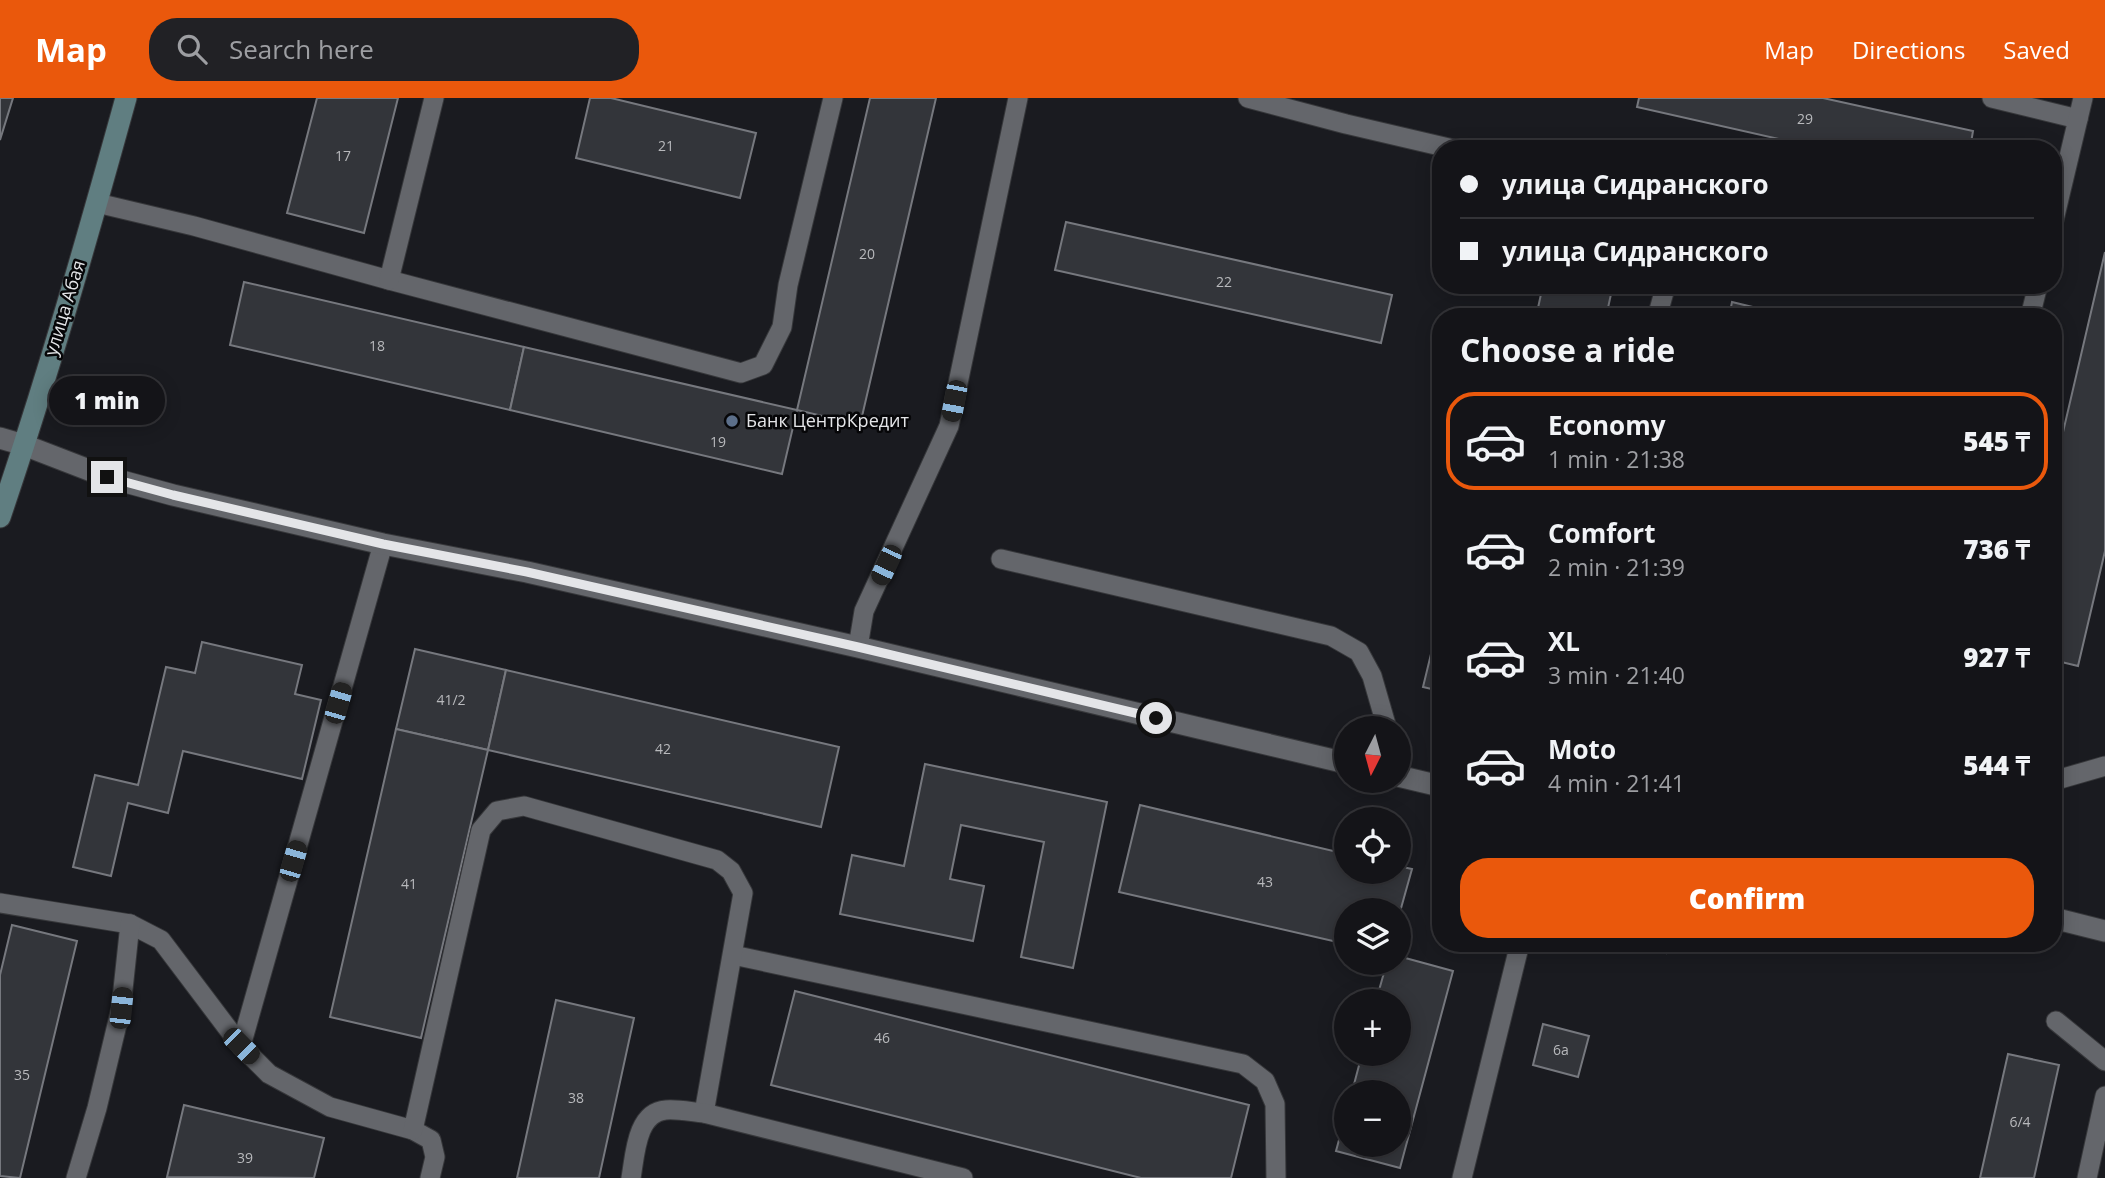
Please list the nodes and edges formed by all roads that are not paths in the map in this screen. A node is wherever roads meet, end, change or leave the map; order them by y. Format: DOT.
graph roads {
  1 [pos="126,98"];
  2 [pos="434,98"];
  3 [pos="833,98"];
  4 [pos="1018,98"];
  5 [pos="1248,98"];
  6 [pos="1992,98"];
  7 [pos="2083,98"];
  8 [pos="2078,119"];
  9 [pos="1432,144"];
  10 [pos="2062,186"];
  11 [pos="97,204"];
  12 [pos="389,281"];
  13 [pos="0,438"];
  14 [pos="24,445"];
  15 [pos="0,517"];
  16 [pos="383,544"];
  17 [pos="1002,559"];
  18 [pos="858,647"];
  19 [pos="1384,716"];
  20 [pos="1334,760"];
  21 [pos="2105,766"];
  22 [pos="1411,776"];
  23 [pos="2062,778"];
  24 [pos="1432,783"];
  25 [pos="0,902"];
  26 [pos="2062,920"];
  27 [pos="130,924"];
  28 [pos="2105,931"];
  29 [pos="1518,952"];
  30 [pos="733,955"];
  31 [pos="2056,1021"];
  32 [pos="241,1046"];
  33 [pos="2105,1061"];
  34 [pos="2105,1096"];
  35 [pos="704,1113"];
  36 [pos="413,1130"];
  37 [pos="76,1178"];
  38 [pos="430,1178"];
  39 [pos="631,1178"];
  40 [pos="963,1178"];
  41 [pos="1276,1178"];
  42 [pos="1462,1178"];
  43 [pos="2087,1178"];
  1 -- 11 [label="street, улица Абая"];
  2 -- 12 [label="lane"];
  3 -- 12 [label="lane"];
  4 -- 18 [label="lane"];
  5 -- 9 [label="lane"];
  6 -- 8 [label="lane"];
  7 -- 8 [label="lane"];
  8 -- 10 [label="lane"];
  11 -- 12 [label="lane"];
  11 -- 14 [label="street, улица Абая"];
  13 -- 14 [label="street"];
  14 -- 15 [label="street, улица Абая"];
  14 -- 16 [label="street"];
  16 -- 18 [label="street"];
  16 -- 32 [label="lane"];
  17 -- 19 [label="lane"];
  18 -- 20 [label="street"];
  21 -- 23 [label="lane"];
  22 -- 24 [label="street"];
  25 -- 27 [label="lane"];
  26 -- 28 [label="street"];
  27 -- 32 [label="lane"];
  27 -- 37 [label="lane"];
  29 -- 42 [label="lane"];
  30 -- 35 [label="lane"];
  30 -- 36 [label="lane"];
  30 -- 41 [label="lane"];
  31 -- 33 [label="lane"];
  32 -- 36 [label="lane"];
  34 -- 43 [label="lane"];
  35 -- 39 [label="lane"];
  35 -- 40 [label="lane"];
  36 -- 38 [label="lane"];
}
